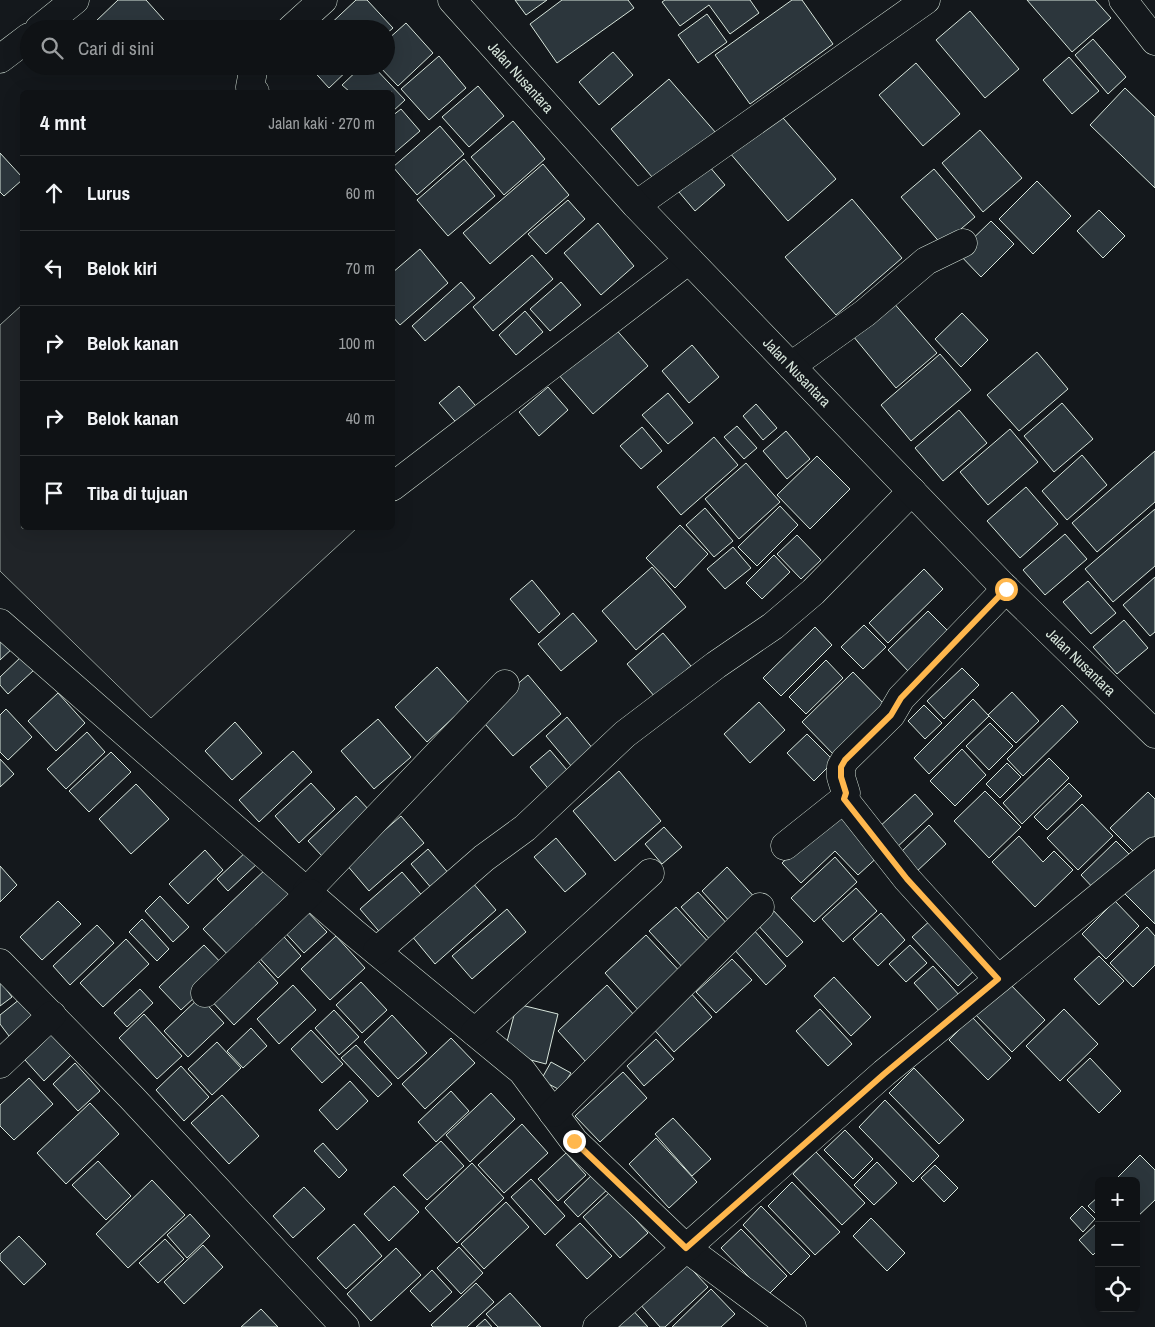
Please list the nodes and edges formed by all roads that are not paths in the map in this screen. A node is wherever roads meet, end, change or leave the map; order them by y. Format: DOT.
graph roads {
  1 [pos="75,0"];
  2 [pos="323,0"];
  3 [pos="452,0"];
  4 [pos="926,0"];
  5 [pos="1123,0"];
  6 [pos="50,20"];
  7 [pos="301,20"];
  8 [pos="1155,41"];
  9 [pos="20,43"];
  10 [pos="0,59"];
  11 [pos="252,75"];
  12 [pos="253,90"];
  13 [pos="636,205"];
  14 [pos="963,243"];
  15 [pos="689,260"];
  16 [pos="791,366"];
  17 [pos="395,485"];
  18 [pos="912,492"];
  19 [pos="1006,589"];
  20 [pos="0,623"];
  21 [pos="505,684"];
  22 [pos="1155,734"];
  23 [pos="844,799"];
  24 [pos="785,846"];
  25 [pos="1155,851"];
  26 [pos="650,873"];
  27 [pos="308,892"];
  28 [pos="760,907"];
  29 [pos="377,951"];
  30 [pos="0,963"];
  31 [pos="998,979"];
  32 [pos="205,993"];
  33 [pos="52,1015"];
  34 [pos="475,1032"];
  35 [pos="0,1064"];
  36 [pos="553,1113"];
  37 [pos="686,1248"];
  38 [pos="345,1327"];
  39 [pos="597,1327"];
  40 [pos="792,1327"];
  1 -- 6 [label="main road"];
  2 -- 7 [label="main road"];
  3 -- 13 [label="main road, Jalan Nusantara"];
  4 -- 13 [label="main road"];
  5 -- 8 [label="main road"];
  9 -- 10 [label="main road"];
  11 -- 12 [label="main road"];
  13 -- 15 [label="main road, Jalan Nusantara"];
  14 -- 16 [label="main road"];
  15 -- 16 [label="main road, Jalan Nusantara"];
  15 -- 17 [label="main road"];
  16 -- 18 [label="main road, Jalan Nusantara"];
  18 -- 19 [label="main road, Jalan Nusantara"];
  18 -- 29 [label="main road"];
  19 -- 22 [label="main road, Jalan Nusantara"];
  19 -- 23 [label="main road"];
  20 -- 27 [label="main road"];
  21 -- 27 [label="main road"];
  23 -- 24 [label="main road"];
  23 -- 31 [label="main road"];
  25 -- 31 [label="main road"];
  26 -- 34 [label="main road"];
  27 -- 29 [label="main road"];
  27 -- 32 [label="main road"];
  28 -- 36 [label="main road"];
  29 -- 34 [label="main road"];
  30 -- 33 [label="main road"];
  31 -- 37 [label="main road"];
  33 -- 35 [label="main road"];
  33 -- 38 [label="main road"];
  34 -- 36 [label="main road"];
  36 -- 37 [label="main road"];
  37 -- 39 [label="main road"];
  37 -- 40 [label="main road"];
}
